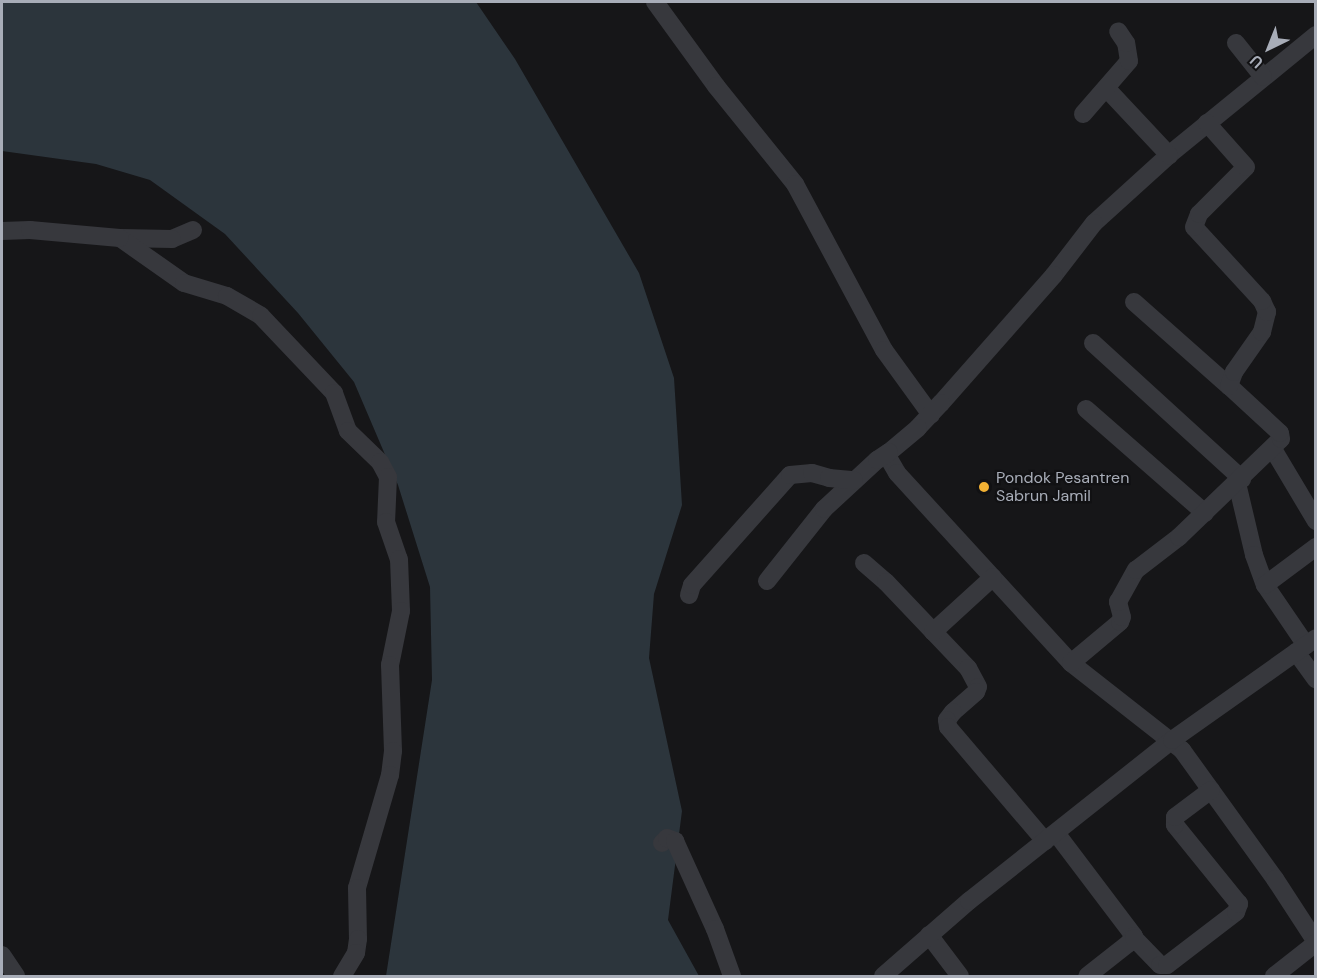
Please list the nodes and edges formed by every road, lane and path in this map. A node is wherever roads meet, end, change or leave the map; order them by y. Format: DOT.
graph roads {
  1 [pos="655,2"];
  2 [pos="1118,31"];
  3 [pos="1316,35"];
  4 [pos="1236,43"];
  5 [pos="1263,77"];
  6 [pos="1107,89"];
  7 [pos="1083,114"];
  8 [pos="1207,123"];
  9 [pos="1169,155"];
  10 [pos="193,230"];
  11 [pos="2,231"];
  12 [pos="120,238"];
  13 [pos="1134,302"];
  14 [pos="1093,344"];
  15 [pos="1229,386"];
  16 [pos="1086,409"];
  17 [pos="931,415"];
  18 [pos="1273,449"];
  19 [pos="889,452"];
  20 [pos="854,480"];
  21 [pos="1240,481"];
  22 [pos="1205,513"];
  23 [pos="1316,521"];
  24 [pos="1316,547"];
  25 [pos="864,563"];
  26 [pos="993,577"];
  27 [pos="767,580"];
  28 [pos="1265,585"];
  29 [pos="689,595"];
  30 [pos="933,632"];
  31 [pos="1306,645"];
  32 [pos="1071,663"];
  33 [pos="1316,680"];
  34 [pos="1172,740"];
  35 [pos="1211,790"];
  36 [pos="1051,837"];
  37 [pos="662,843"];
  38 [pos="929,935"];
  39 [pos="1134,938"];
  40 [pos="1316,943"];
  41 [pos="2,956"];
  42 [pos="16,976"];
  43 [pos="342,976"];
  44 [pos="732,976"];
  45 [pos="883,976"];
  46 [pos="960,976"];
  47 [pos="1087,976"];
  48 [pos="1274,976"];
  1 -- 17 [label="street"];
  2 -- 6 [label="street"];
  3 -- 5 [label="street"];
  4 -- 5 [label="street"];
  5 -- 8 [label="street"];
  6 -- 7 [label="street"];
  6 -- 9 [label="street"];
  8 -- 9 [label="street"];
  8 -- 15 [label="street"];
  9 -- 17 [label="street"];
  10 -- 12 [label="street"];
  11 -- 12 [label="street"];
  12 -- 43 [label="street"];
  13 -- 15 [label="street"];
  14 -- 21 [label="street"];
  15 -- 18 [label="street"];
  16 -- 22 [label="street"];
  17 -- 19 [label="street"];
  18 -- 21 [label="street"];
  18 -- 23 [label="street"];
  19 -- 20 [label="street"];
  19 -- 26 [label="street"];
  20 -- 27 [label="street"];
  20 -- 29 [label="street"];
  21 -- 22 [label="street"];
  21 -- 28 [label="street"];
  22 -- 32 [label="street"];
  24 -- 28 [label="street"];
  25 -- 30 [label="street"];
  26 -- 30 [label="street"];
  26 -- 32 [label="street"];
  28 -- 31 [label="street"];
  30 -- 36 [label="street"];
  31 -- 33 [label="street"];
  31 -- 34 [label="street"];
  32 -- 34 [label="street"];
  34 -- 35 [label="street"];
  34 -- 36 [label="street"];
  35 -- 39 [label="street"];
  35 -- 40 [label="street"];
  36 -- 38 [label="street"];
  36 -- 39 [label="street"];
  37 -- 44 [label="street"];
  38 -- 45 [label="street"];
  38 -- 46 [label="street"];
  39 -- 47 [label="street"];
  40 -- 48 [label="street"];
  41 -- 42 [label="street"];
}
